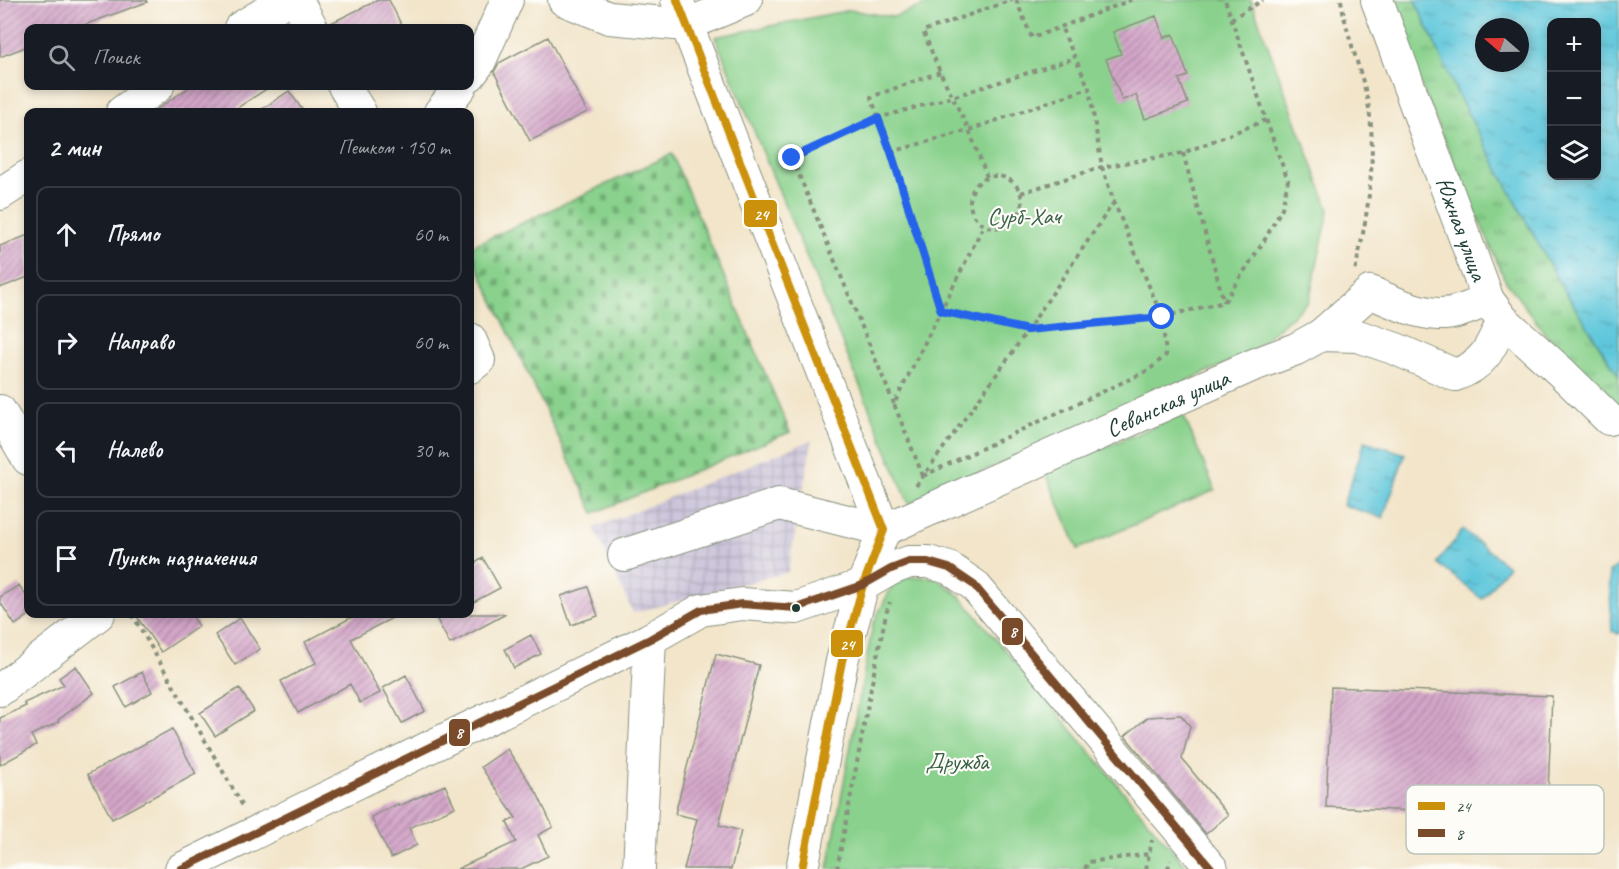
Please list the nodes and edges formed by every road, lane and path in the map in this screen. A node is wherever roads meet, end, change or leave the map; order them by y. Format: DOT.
graph roads {
  1 [pos="286,0"];
  2 [pos="297,0"];
  3 [pos="507,0"];
  4 [pos="564,0"];
  5 [pos="746,0"];
  6 [pos="1014,0"];
  7 [pos="1131,0"];
  8 [pos="1225,0"];
  9 [pos="1263,0"];
  10 [pos="1341,0"];
  11 [pos="1377,0"];
  12 [pos="681,12"];
  13 [pos="1232,19"];
  14 [pos="247,24"];
  15 [pos="310,24"];
  16 [pos="1061,27"];
  17 [pos="1075,58"];
  18 [pos="474,70"];
  19 [pos="940,72"];
  20 [pos="1089,88"];
  21 [pos="152,90"];
  22 [pos="346,90"];
  23 [pos="458,90"];
  24 [pos="952,97"];
  25 [pos="128,108"];
  26 [pos="358,108"];
  27 [pos="443,108"];
  28 [pos="878,118"];
  29 [pos="1266,120"];
  30 [pos="969,130"];
  31 [pos="891,152"];
  32 [pos="1183,153"];
  33 [pos="1102,167"];
  34 [pos="987,177"];
  35 [pos="24,179"];
  36 [pos="1021,193"];
  37 [pos="0,194"];
  38 [pos="1114,202"];
  39 [pos="984,225"];
  40 [pos="1354,276"];
  41 [pos="1224,302"];
  42 [pos="1496,310"];
  43 [pos="941,311"];
  44 [pos="1162,317"];
  45 [pos="1028,330"];
  46 [pos="1321,335"];
  47 [pos="894,404"];
  48 [pos="0,411"];
  49 [pos="1609,419"];
  50 [pos="24,452"];
  51 [pos="923,476"];
  52 [pos="884,530"];
  53 [pos="624,555"];
  54 [pos="863,585"];
  55 [pos="893,594"];
  56 [pos="94,618"];
  57 [pos="134,618"];
  58 [pos="650,639"];
  59 [pos="0,690"];
  60 [pos="257,832"];
  61 [pos="1159,844"];
  62 [pos="1164,852"];
  63 [pos="1149,854"];
  64 [pos="1170,859"];
  65 [pos="181,869"];
  66 [pos="639,869"];
  67 [pos="802,869"];
  68 [pos="837,869"];
  69 [pos="1084,869"];
  70 [pos="1146,869"];
  71 [pos="1212,869"];
  1 -- 14 [label="street"];
  2 -- 15 [label="street"];
  3 -- 18 [label="street"];
  4 -- 12 [label="street"];
  5 -- 12 [label="street"];
  6 -- 16 [label="path"];
  6 -- 19 [label="path"];
  7 -- 16 [label="path"];
  8 -- 13 [label="path"];
  9 -- 13 [label="path"];
  10 -- 40 [label="path"];
  11 -- 42 [label="street, Южная улица"];
  12 -- 52 [label="street"];
  13 -- 29 [label="path"];
  16 -- 17 [label="path"];
  17 -- 20 [label="path"];
  17 -- 24 [label="path"];
  19 -- 24 [label="path"];
  19 -- 28 [label="path"];
  20 -- 30 [label="path"];
  20 -- 33 [label="path"];
  21 -- 25 [label="street"];
  22 -- 26 [label="street"];
  23 -- 27 [label="street"];
  24 -- 28 [label="path"];
  24 -- 30 [label="path"];
  28 -- 31 [label="path"];
  28 -- 47 [label="path"];
  29 -- 32 [label="path"];
  29 -- 41 [label="path"];
  30 -- 31 [label="path"];
  30 -- 34 [label="path"];
  31 -- 43 [label="path"];
  32 -- 33 [label="path"];
  32 -- 41 [label="path"];
  33 -- 36 [label="path"];
  33 -- 38 [label="path"];
  34 -- 36 [label="path"];
  34 -- 39 [label="path"];
  35 -- 37 [label="street"];
  36 -- 39 [label="path"];
  38 -- 44 [label="path"];
  38 -- 45 [label="path"];
  39 -- 43 [label="path"];
  41 -- 44 [label="path"];
  42 -- 46 [label="street, Севанская улица"];
  42 -- 46 [label="street"];
  42 -- 49 [label="street, Южная улица"];
  43 -- 45 [label="path"];
  43 -- 47 [label="path"];
  44 -- 45 [label="path"];
  44 -- 51 [label="path"];
  45 -- 51 [label="path"];
  46 -- 52 [label="street, Севанская улица"];
  47 -- 51 [label="path"];
  48 -- 50 [label="street"];
  52 -- 53 [label="street"];
  52 -- 54 [label="street"];
  54 -- 58 [label="street"];
  54 -- 67 [label="street"];
  54 -- 71 [label="street"];
  55 -- 68 [label="path"];
  56 -- 59 [label="street"];
  57 -- 60 [label="path"];
  58 -- 60 [label="street"];
  58 -- 66 [label="street"];
  60 -- 65 [label="street"];
  61 -- 63 [label="path"];
  62 -- 64 [label="path"];
  63 -- 69 [label="path"];
  63 -- 70 [label="path"];
}
